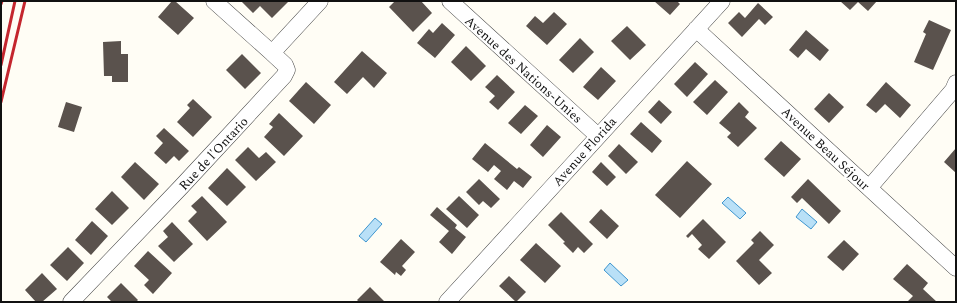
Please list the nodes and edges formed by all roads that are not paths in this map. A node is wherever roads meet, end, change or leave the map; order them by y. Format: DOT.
graph roads {
  1 [pos="214,1"];
  2 [pos="320,1"];
  3 [pos="450,1"];
  4 [pos="722,1"];
  5 [pos="696,29"];
  6 [pos="272,53"];
  7 [pos="956,83"];
  8 [pos="598,136"];
  9 [pos="869,188"];
  10 [pos="956,268"];
  11 [pos="71,302"];
  12 [pos="447,302"];
  1 -- 6 [label="street"];
  2 -- 6 [label="street"];
  3 -- 8 [label="street, Avenue des Nations-Unies"];
  4 -- 5 [label="street, Avenue Florida"];
  5 -- 8 [label="street, Avenue Florida"];
  5 -- 9 [label="street, Avenue Beau Séjour"];
  6 -- 11 [label="street, Rue de l'Ontario"];
  7 -- 9 [label="street"];
  8 -- 12 [label="street, Avenue Florida"];
  9 -- 10 [label="street, Avenue Beau Séjour"];
}
